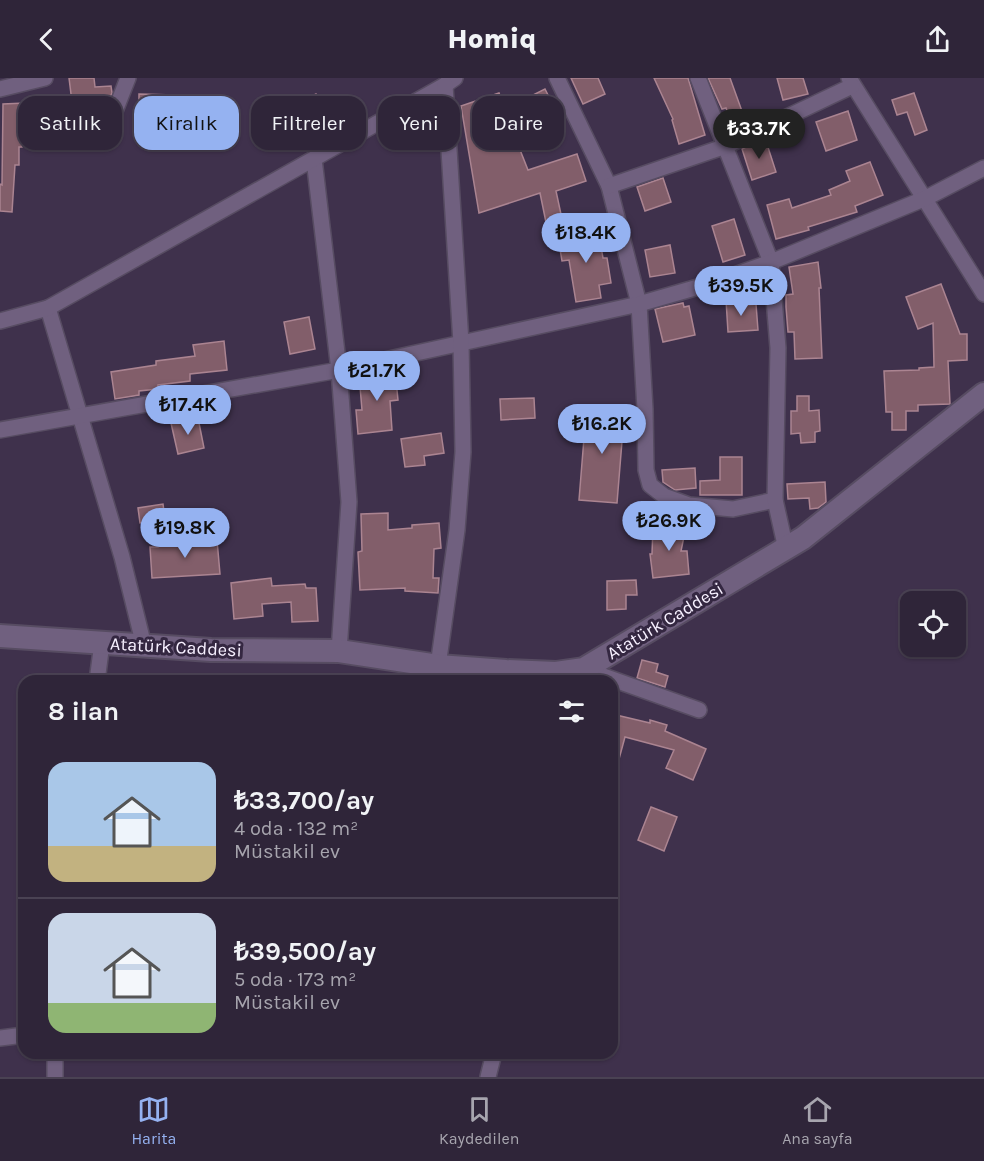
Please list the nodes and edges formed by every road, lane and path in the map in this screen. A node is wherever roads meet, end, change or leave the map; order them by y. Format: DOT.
graph roads {
  1 [pos="45,78"];
  2 [pos="128,78"];
  3 [pos="557,78"];
  4 [pos="698,78"];
  5 [pos="450,82"];
  6 [pos="851,82"];
  7 [pos="0,89"];
  8 [pos="121,96"];
  9 [pos="726,146"];
  10 [pos="314,159"];
  11 [pos="984,168"];
  12 [pos="609,186"];
  13 [pos="926,198"];
  14 [pos="771,262"];
  15 [pos="984,294"];
  16 [pos="639,304"];
  17 [pos="48,308"];
  18 [pos="0,321"];
  19 [pos="461,343"];
  20 [pos="339,370"];
  21 [pos="984,394"];
  22 [pos="81,416"];
  23 [pos="0,430"];
  24 [pos="775,500"];
  25 [pos="786,549"];
  26 [pos="0,636"];
  27 [pos="102,643"];
  28 [pos="144,646"];
  29 [pos="339,651"];
  30 [pos="438,666"];
  31 [pos="99,675"];
  32 [pos="583,675"];
  33 [pos="618,686"];
  34 [pos="699,710"];
  35 [pos="18,1036"];
  36 [pos="0,1038"];
  37 [pos="55,1059"];
  38 [pos="492,1059"];
  39 [pos="55,1077"];
  40 [pos="488,1077"];
  1 -- 7 [label="street"];
  2 -- 8 [label="street"];
  3 -- 12 [label="street"];
  4 -- 9 [label="street"];
  5 -- 10 [label="street"];
  5 -- 19 [label="street"];
  6 -- 9 [label="street"];
  6 -- 13 [label="street"];
  9 -- 12 [label="street"];
  9 -- 14 [label="street"];
  10 -- 17 [label="street"];
  10 -- 20 [label="street"];
  11 -- 13 [label="street"];
  12 -- 16 [label="street"];
  13 -- 14 [label="street"];
  13 -- 15 [label="street"];
  14 -- 16 [label="street"];
  14 -- 24 [label="street"];
  16 -- 19 [label="street"];
  16 -- 24 [label="street"];
  17 -- 18 [label="street"];
  17 -- 22 [label="street"];
  19 -- 20 [label="street"];
  19 -- 30 [label="street"];
  20 -- 22 [label="street"];
  20 -- 29 [label="street"];
  21 -- 25 [label="street, Atatürk Caddesi"];
  22 -- 23 [label="street"];
  22 -- 28 [label="street"];
  24 -- 25 [label="street"];
  25 -- 32 [label="street, Atatürk Caddesi"];
  26 -- 27 [label="street, Atatürk Caddesi"];
  27 -- 28 [label="street, Atatürk Caddesi"];
  27 -- 31 [label="street"];
  28 -- 29 [label="street, Atatürk Caddesi"];
  29 -- 30 [label="street, Atatürk Caddesi"];
  30 -- 32 [label="street, Atatürk Caddesi"];
  33 -- 34 [label="street"];
  35 -- 36 [label="street"];
  37 -- 39 [label="street"];
  38 -- 40 [label="street"];
}
